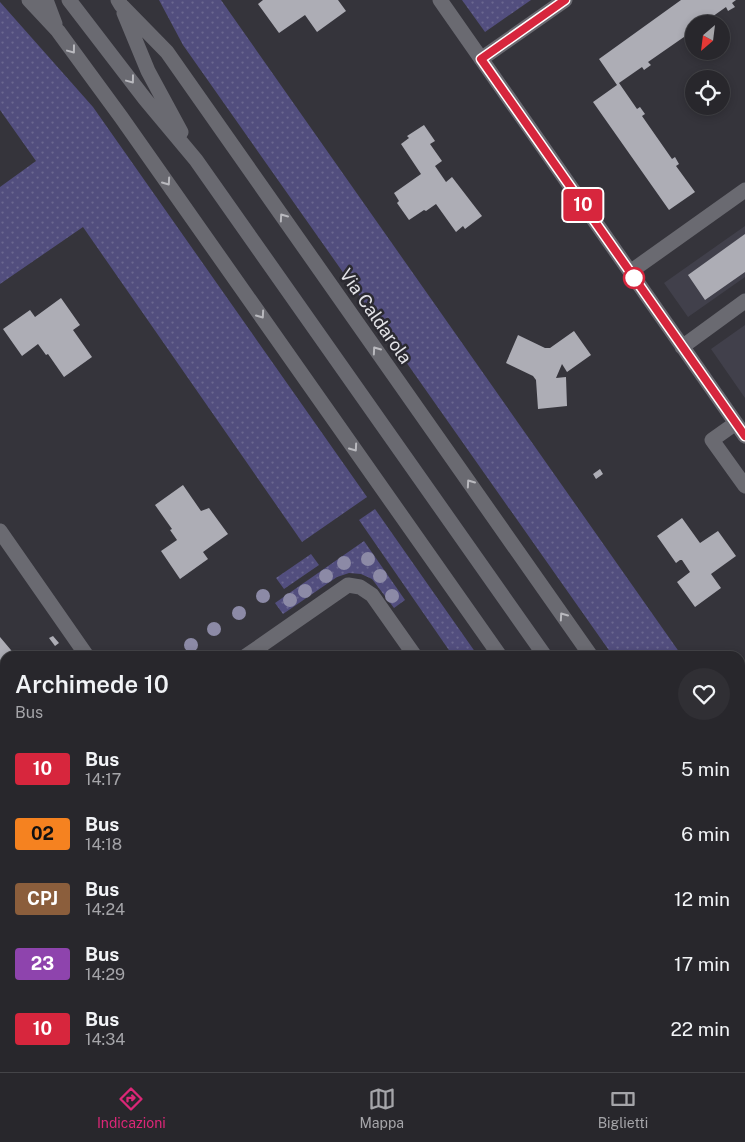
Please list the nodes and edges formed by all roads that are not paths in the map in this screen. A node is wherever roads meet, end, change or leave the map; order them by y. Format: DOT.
graph roads {
  1 [pos="29,0"];
  2 [pos="46,0"];
  3 [pos="69,0"];
  4 [pos="440,0"];
  5 [pos="565,0"];
  6 [pos="119,2"];
  7 [pos="58,31"];
  8 [pos="481,59"];
  9 [pos="196,160"];
  10 [pos="745,190"];
  11 [pos="630,272"];
  12 [pos="745,301"];
  13 [pos="682,347"];
  14 [pos="736,423"];
  15 [pos="745,436"];
  16 [pos="745,486"];
  17 [pos="0,531"];
  18 [pos="84,651"];
  19 [pos="253,651"];
  20 [pos="411,651"];
  21 [pos="496,651"];
  22 [pos="541,651"];
  23 [pos="587,651"];
  1 -- 7 [label="street"];
  2 -- 7 [label="street"];
  3 -- 9 [label="street, Via Caldarola, one-way"];
  4 -- 8 [label="street"];
  5 -- 8 [label="street"];
  6 -- 9 [label="street, Via Caldarola"];
  23 -- 6 [label="street, Via Caldarola, one-way"];
  7 -- 21 [label="street, one-way"];
  8 -- 11 [label="street"];
  9 -- 22 [label="street, Via Caldarola"];
  10 -- 11 [label="street"];
  11 -- 13 [label="street"];
  12 -- 13 [label="street"];
  13 -- 14 [label="street"];
  14 -- 15 [label="street"];
  14 -- 16 [label="street"];
  17 -- 18 [label="street"];
  19 -- 20 [label="street"];
}
